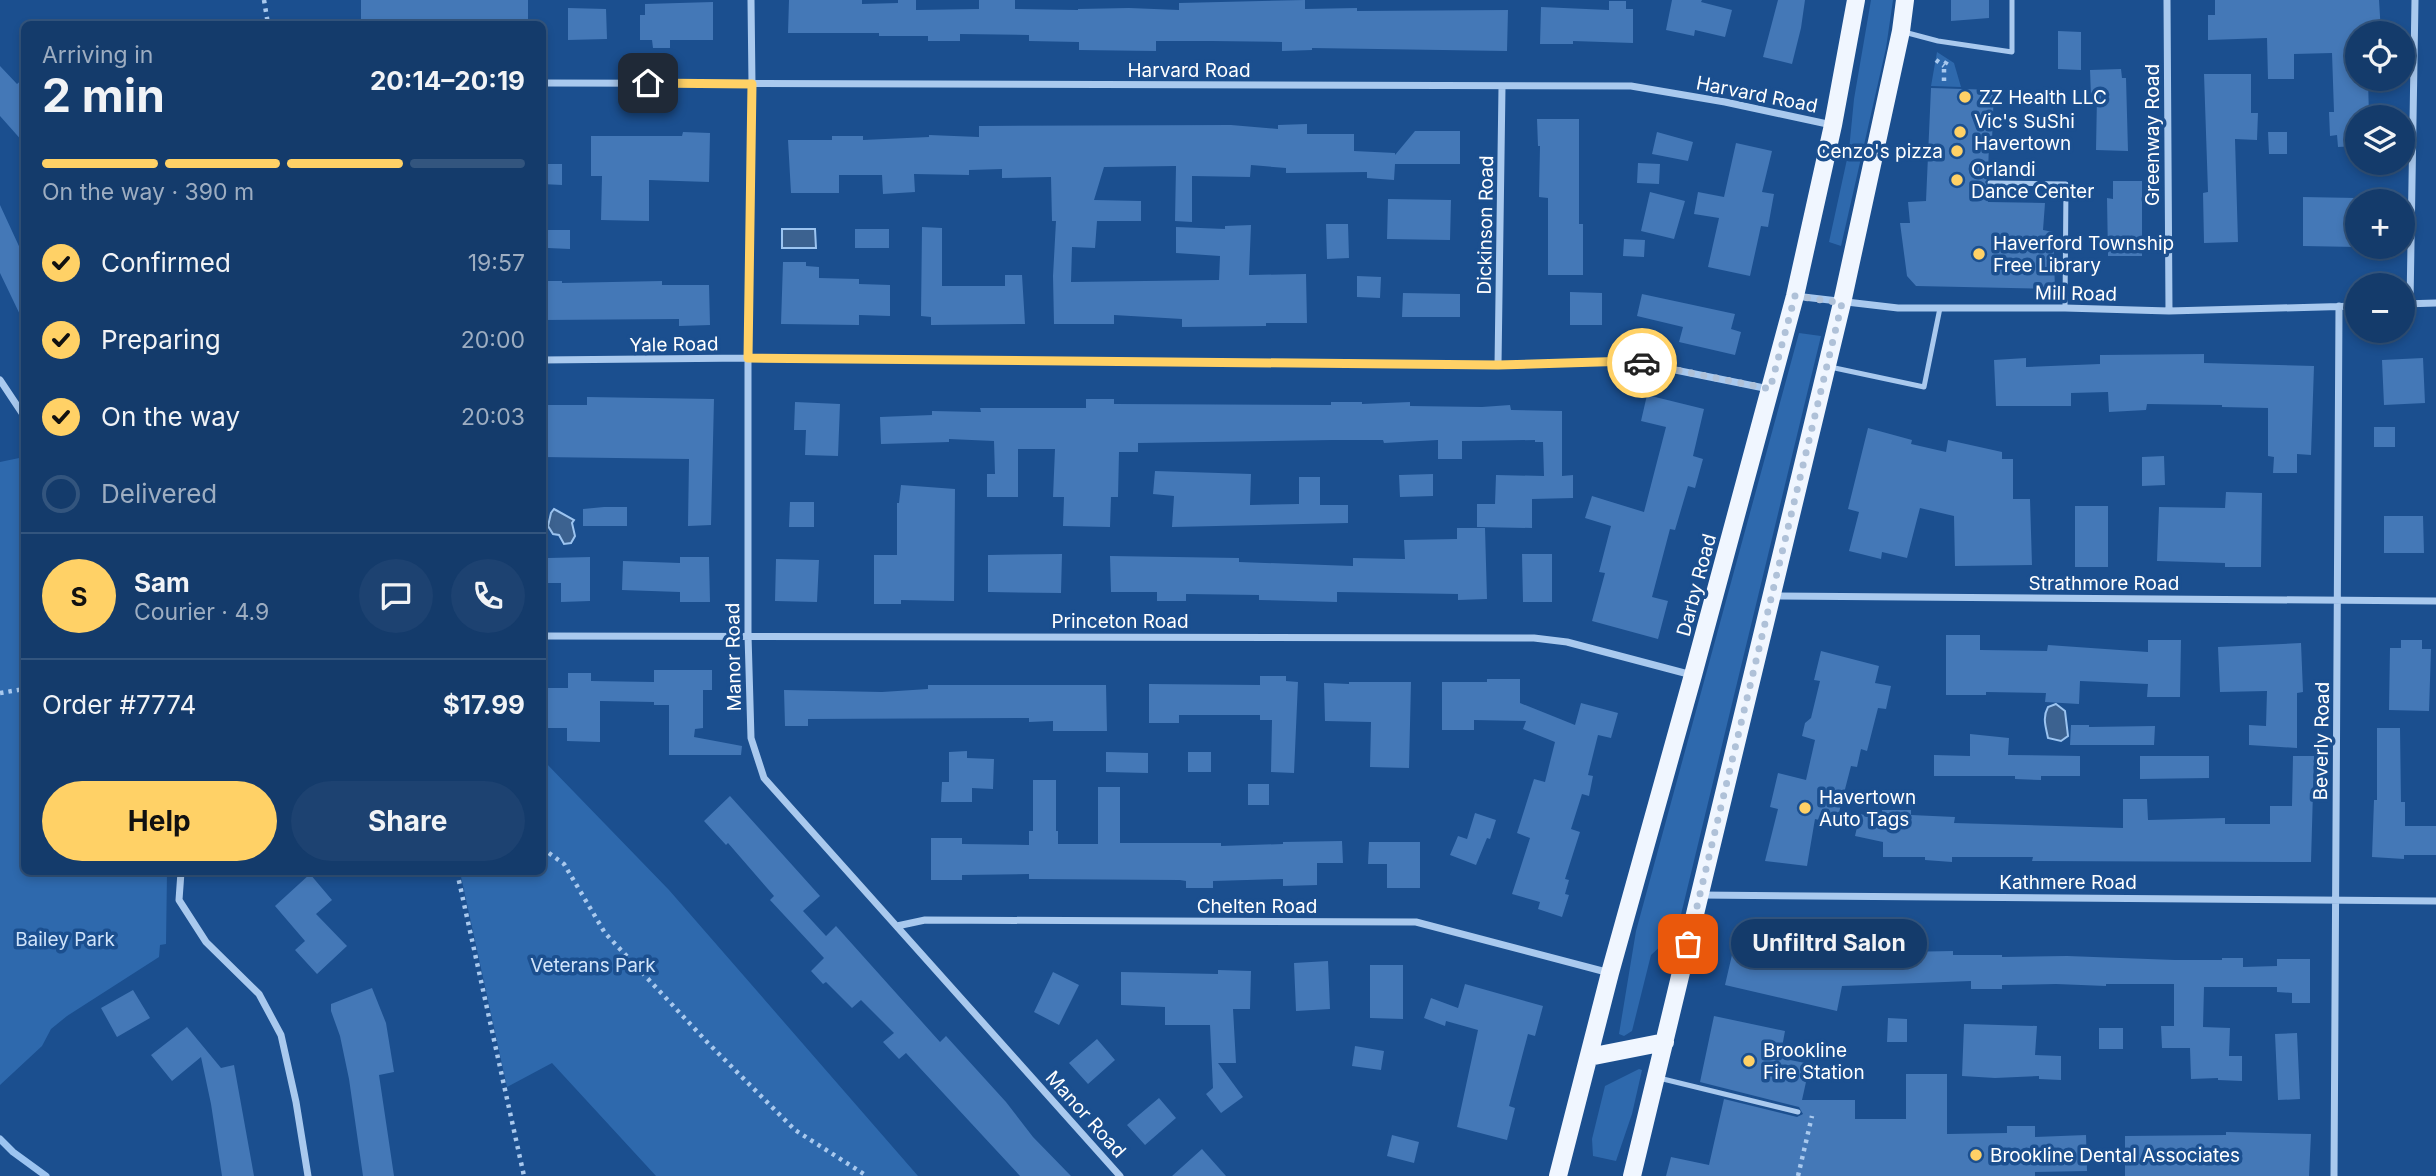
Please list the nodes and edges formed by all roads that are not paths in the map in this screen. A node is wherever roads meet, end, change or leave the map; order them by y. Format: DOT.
graph roads {
  1 [pos="751,0"];
  2 [pos="1856,0"];
  3 [pos="1905,0"];
  4 [pos="2012,0"];
  5 [pos="2167,0"];
  6 [pos="2415,0"];
  7 [pos="1901,31"];
  8 [pos="546,83"];
  9 [pos="752,84"];
  10 [pos="1502,87"];
  11 [pos="1833,125"];
  12 [pos="1990,183"];
  13 [pos="2408,273"];
  14 [pos="1795,296"];
  15 [pos="1842,303"];
  16 [pos="2436,303"];
  17 [pos="2415,304"];
  18 [pos="2339,306"];
  19 [pos="2345,306"];
  20 [pos="1940,308"];
  21 [pos="2065,308"];
  22 [pos="2169,311"];
  23 [pos="748,358"];
  24 [pos="546,360"];
  25 [pos="1498,365"];
  26 [pos="1827,366"];
  27 [pos="0,380"];
  28 [pos="1770,389"];
  29 [pos="21,412"];
  30 [pos="1771,596"];
  31 [pos="2339,600"];
  32 [pos="2436,601"];
  33 [pos="748,635"];
  34 [pos="546,636"];
  35 [pos="1693,675"];
  36 [pos="181,875"];
  37 [pos="1699,895"];
  38 [pos="2334,900"];
  39 [pos="2436,901"];
  40 [pos="897,926"];
  41 [pos="1610,973"];
  42 [pos="1665,1042"];
  43 [pos="1589,1057"];
  44 [pos="1656,1078"];
  45 [pos="1798,1112"];
  46 [pos="308,1176"];
  47 [pos="1120,1176"];
  48 [pos="1558,1176"];
  49 [pos="1632,1176"];
  50 [pos="2334,1176"];
  1 -- 9 [label="street, Manor Road"];
  2 -- 11 [label="main road, Darby Road"];
  3 -- 7 [label="main road"];
  4 -- 7 [label="lane"];
  5 -- 22 [label="street, Greenway Road"];
  6 -- 13 [label="street"];
  7 -- 15 [label="main road"];
  8 -- 9 [label="street, Harvard Road"];
  9 -- 10 [label="street, Harvard Road"];
  9 -- 23 [label="street, Manor Road"];
  10 -- 11 [label="street, Harvard Road"];
  10 -- 25 [label="street, Dickinson Road"];
  11 -- 14 [label="main road, Darby Road"];
  12 -- 21 [label="lane"];
  14 -- 15 [label="street, Mill Road"];
  14 -- 28 [label="main road, Darby Road"];
  15 -- 20 [label="street, Mill Road"];
  15 -- 26 [label="main road"];
  16 -- 17 [label="street"];
  18 -- 19 [label="street, Mill Road"];
  18 -- 22 [label="street, Mill Road"];
  18 -- 31 [label="street, Beverly Road"];
  20 -- 21 [label="street, Mill Road"];
  20 -- 26 [label="lane"];
  21 -- 22 [label="street, Mill Road"];
  23 -- 24 [label="street, Yale Road"];
  23 -- 25 [label="street, Yale Road"];
  23 -- 33 [label="street, Manor Road"];
  25 -- 28 [label="street, Yale Road"];
  26 -- 30 [label="main road"];
  27 -- 29 [label="street"];
  28 -- 35 [label="main road, Darby Road"];
  30 -- 31 [label="street, Strathmore Road"];
  30 -- 37 [label="main road"];
  31 -- 32 [label="street, Strathmore Road"];
  31 -- 38 [label="street, Beverly Road"];
  33 -- 34 [label="street, Princeton Road"];
  33 -- 35 [label="street, Princeton Road"];
  33 -- 40 [label="street, Manor Road"];
  35 -- 41 [label="main road, Darby Road"];
  36 -- 46 [label="street"];
  37 -- 38 [label="street, Kathmere Road"];
  37 -- 42 [label="main road"];
  38 -- 39 [label="street, Kathmere Road"];
  38 -- 50 [label="street, Beverly Road"];
  40 -- 41 [label="street, Chelten Road"];
  40 -- 47 [label="street, Manor Road"];
  41 -- 43 [label="main road, Darby Road"];
  42 -- 43 [label="main road"];
  42 -- 44 [label="main road"];
  43 -- 48 [label="main road, Darby Road"];
  44 -- 45 [label="lane"];
  44 -- 49 [label="main road"];
}
